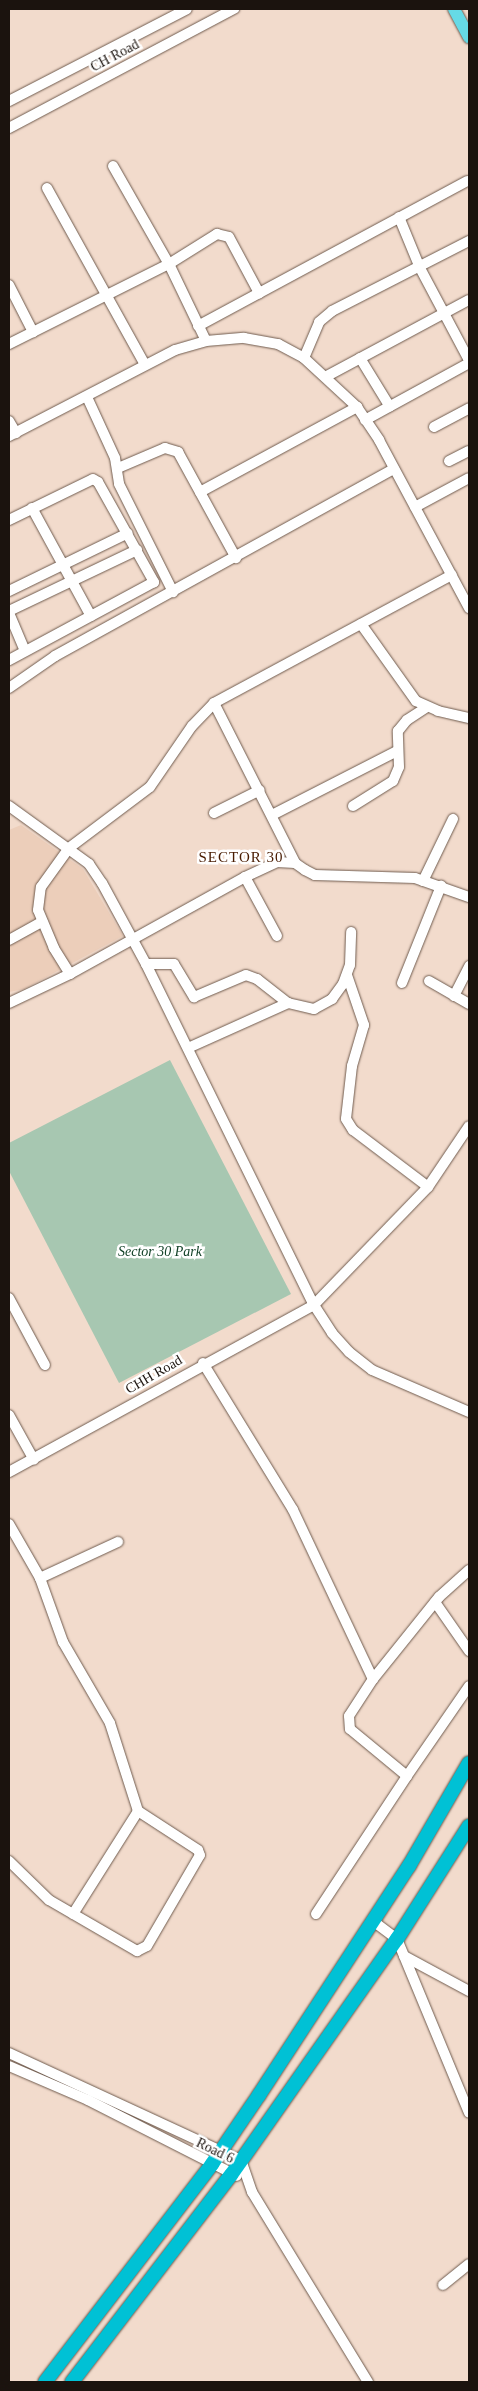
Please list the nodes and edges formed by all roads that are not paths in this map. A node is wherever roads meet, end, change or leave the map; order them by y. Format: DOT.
graph roads {
  1 [pos="187,9"];
  2 [pos="234,9"];
  3 [pos="454,9"];
  4 [pos="469,37"];
  5 [pos="9,101"];
  6 [pos="9,128"];
  7 [pos="113,166"];
  8 [pos="468,181"];
  9 [pos="47,188"];
  10 [pos="399,217"];
  11 [pos="469,241"];
  12 [pos="169,264"];
  13 [pos="420,268"];
  14 [pos="9,285"];
  15 [pos="259,293"];
  16 [pos="106,295"];
  17 [pos="469,300"];
  18 [pos="444,313"];
  19 [pos="198,326"];
  20 [pos="34,332"];
  21 [pos="206,341"];
  22 [pos="9,344"];
  23 [pos="304,358"];
  24 [pos="360,358"];
  25 [pos="469,362"];
  26 [pos="144,363"];
  27 [pos="327,376"];
  28 [pos="87,397"];
  29 [pos="390,406"];
  30 [pos="357,408"];
  31 [pos="469,408"];
  32 [pos="9,420"];
  33 [pos="366,420"];
  34 [pos="434,427"];
  35 [pos="12,434"];
  36 [pos="469,451"];
  37 [pos="449,461"];
  38 [pos="118,468"];
  39 [pos="394,469"];
  40 [pos="469,478"];
  41 [pos="200,492"];
  42 [pos="415,507"];
  43 [pos="32,508"];
  44 [pos="9,520"];
  45 [pos="130,536"];
  46 [pos="145,536"];
  47 [pos="137,550"];
  48 [pos="236,558"];
  49 [pos="63,564"];
  50 [pos="452,575"];
  51 [pos="72,581"];
  52 [pos="9,591"];
  53 [pos="173,592"];
  54 [pos="469,608"];
  55 [pos="9,612"];
  56 [pos="91,616"];
  57 [pos="361,624"];
  58 [pos="25,651"];
  59 [pos="9,660"];
  60 [pos="9,688"];
  61 [pos="214,703"];
  62 [pos="427,707"];
  63 [pos="469,718"];
  64 [pos="397,751"];
  65 [pos="260,790"];
  66 [pos="353,806"];
  67 [pos="11,811"];
  68 [pos="214,813"];
  69 [pos="272,815"];
  70 [pos="453,819"];
  71 [pos="69,848"];
  72 [pos="295,863"];
  73 [pos="245,878"];
  74 [pos="423,881"];
  75 [pos="441,886"];
  76 [pos="469,897"];
  77 [pos="42,922"];
  78 [pos="351,932"];
  79 [pos="278,936"];
  80 [pos="133,939"];
  81 [pos="9,940"];
  82 [pos="146,964"];
  83 [pos="469,966"];
  84 [pos="70,974"];
  85 [pos="347,975"];
  86 [pos="429,981"];
  87 [pos="402,983"];
  88 [pos="454,996"];
  89 [pos="9,1003"];
  90 [pos="288,1003"];
  91 [pos="469,1004"];
  92 [pos="188,1048"];
  93 [pos="469,1126"];
  94 [pos="428,1187"];
  95 [pos="9,1298"];
  96 [pos="314,1305"];
  97 [pos="203,1363"];
  98 [pos="45,1365"];
  99 [pos="469,1412"];
  100 [pos="9,1415"];
  101 [pos="34,1460"];
  102 [pos="9,1472"];
  103 [pos="9,1524"];
  104 [pos="118,1542"];
  105 [pos="469,1570"];
  106 [pos="40,1578"];
  107 [pos="435,1602"];
  108 [pos="469,1651"];
  109 [pos="373,1679"];
  110 [pos="469,1686"];
  111 [pos="469,1763"];
  112 [pos="407,1776"];
  113 [pos="138,1810"];
  114 [pos="469,1826"];
  115 [pos="9,1861"];
  116 [pos="73,1914"];
  117 [pos="316,1914"];
  118 [pos="373,1921"];
  119 [pos="397,1939"];
  120 [pos="404,1956"];
  121 [pos="469,1991"];
  122 [pos="9,2053"];
  123 [pos="9,2066"];
  124 [pos="469,2113"];
  125 [pos="220,2150"];
  126 [pos="241,2160"];
  127 [pos="212,2164"];
  128 [pos="231,2175"];
  129 [pos="245,2177"];
  130 [pos="469,2264"];
  131 [pos="443,2284"];
  132 [pos="45,2382"];
  133 [pos="72,2382"];
  134 [pos="368,2382"];
  1 -- 5 [label="street, CH Road"];
  2 -- 6 [label="street, CH Road"];
  3 -- 4 [label="main road"];
  7 -- 12 [label="street"];
  8 -- 10 [label="street"];
  9 -- 16 [label="street"];
  10 -- 13 [label="street"];
  10 -- 15 [label="street"];
  11 -- 13 [label="street"];
  12 -- 15 [label="street"];
  12 -- 16 [label="street"];
  12 -- 19 [label="street"];
  13 -- 18 [label="street"];
  13 -- 23 [label="street"];
  14 -- 20 [label="street"];
  15 -- 19 [label="street"];
  16 -- 20 [label="street"];
  16 -- 26 [label="street"];
  17 -- 18 [label="street"];
  18 -- 24 [label="street"];
  18 -- 25 [label="street"];
  19 -- 21 [label="street"];
  20 -- 22 [label="street"];
  21 -- 23 [label="street"];
  21 -- 26 [label="street"];
  23 -- 27 [label="street"];
  24 -- 27 [label="street"];
  24 -- 29 [label="street"];
  25 -- 29 [label="street"];
  26 -- 28 [label="street"];
  27 -- 30 [label="street"];
  28 -- 35 [label="street"];
  28 -- 38 [label="street"];
  29 -- 33 [label="street"];
  30 -- 33 [label="street"];
  30 -- 41 [label="street"];
  31 -- 34 [label="street"];
  32 -- 35 [label="street"];
  33 -- 39 [label="street"];
  36 -- 37 [label="street"];
  38 -- 41 [label="street"];
  38 -- 46 [label="street"];
  39 -- 42 [label="street"];
  39 -- 48 [label="street"];
  40 -- 42 [label="street"];
  41 -- 48 [label="street"];
  42 -- 50 [label="street"];
  43 -- 44 [label="street"];
  43 -- 45 [label="street"];
  43 -- 49 [label="street"];
  45 -- 46 [label="street"];
  45 -- 47 [label="street"];
  45 -- 49 [label="street"];
  46 -- 53 [label="street"];
  47 -- 51 [label="street"];
  47 -- 56 [label="street"];
  48 -- 53 [label="street"];
  49 -- 51 [label="street"];
  49 -- 52 [label="street"];
  50 -- 54 [label="street"];
  50 -- 57 [label="street"];
  51 -- 55 [label="street"];
  51 -- 56 [label="street"];
  53 -- 60 [label="street"];
  55 -- 58 [label="street"];
  56 -- 58 [label="street"];
  57 -- 61 [label="street"];
  57 -- 62 [label="street"];
  58 -- 59 [label="street"];
  61 -- 65 [label="street"];
  61 -- 71 [label="street"];
  62 -- 63 [label="street"];
  62 -- 64 [label="street"];
  64 -- 66 [label="street"];
  64 -- 69 [label="street"];
  65 -- 68 [label="street"];
  65 -- 69 [label="street"];
  67 -- 71 [label="street"];
  69 -- 72 [label="street"];
  70 -- 74 [label="street"];
  71 -- 77 [label="street"];
  71 -- 80 [label="street"];
  72 -- 73 [label="street"];
  72 -- 74 [label="street"];
  73 -- 79 [label="street"];
  73 -- 80 [label="street"];
  74 -- 75 [label="street"];
  75 -- 76 [label="street"];
  75 -- 87 [label="street"];
  77 -- 81 [label="street"];
  77 -- 84 [label="street"];
  78 -- 85 [label="street"];
  80 -- 82 [label="street"];
  80 -- 84 [label="street"];
  82 -- 90 [label="street"];
  82 -- 92 [label="street"];
  83 -- 88 [label="street"];
  84 -- 89 [label="street"];
  85 -- 90 [label="street"];
  85 -- 94 [label="street"];
  86 -- 88 [label="street"];
  88 -- 91 [label="street"];
  90 -- 92 [label="street"];
  92 -- 96 [label="street"];
  93 -- 94 [label="street, CHH Road"];
  94 -- 96 [label="street, CHH Road"];
  95 -- 98 [label="street"];
  96 -- 97 [label="street, CHH Road"];
  96 -- 99 [label="street"];
  97 -- 101 [label="street, CHH Road"];
  97 -- 109 [label="street"];
  100 -- 101 [label="street"];
  101 -- 102 [label="street, CHH Road"];
  103 -- 106 [label="street"];
  104 -- 106 [label="street"];
  105 -- 107 [label="street"];
  106 -- 113 [label="street"];
  107 -- 108 [label="street"];
  107 -- 109 [label="street"];
  109 -- 112 [label="street"];
  110 -- 112 [label="street"];
  111 -- 118 [label="highway"];
  112 -- 117 [label="street"];
  113 -- 116 [label="street"];
  113 -- 116 [label="street"];
  114 -- 119 [label="highway"];
  115 -- 116 [label="street"];
  118 -- 119 [label="street"];
  118 -- 125 [label="highway"];
  119 -- 120 [label="street"];
  119 -- 126 [label="highway"];
  120 -- 121 [label="street"];
  120 -- 124 [label="street"];
  122 -- 125 [label="street, Road 6"];
  123 -- 127 [label="street, Road 6"];
  125 -- 126 [label="street, Road 6"];
  125 -- 127 [label="highway"];
  126 -- 128 [label="highway"];
  126 -- 129 [label="street, Road 6"];
  127 -- 128 [label="street, Road 6"];
  127 -- 132 [label="highway"];
  128 -- 129 [label="street, Road 6"];
  128 -- 133 [label="highway"];
  129 -- 134 [label="street"];
  130 -- 131 [label="street"];
}
